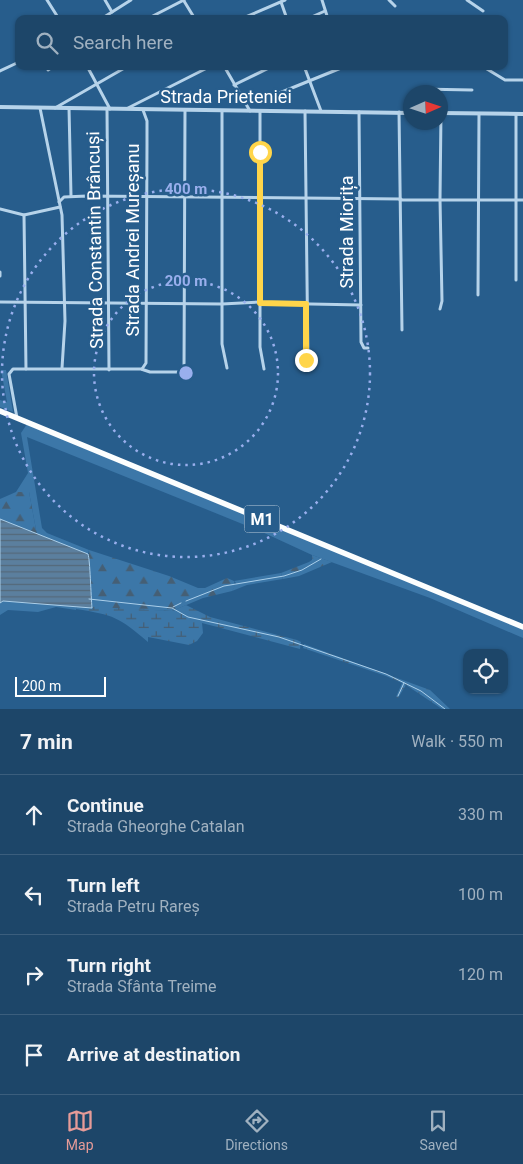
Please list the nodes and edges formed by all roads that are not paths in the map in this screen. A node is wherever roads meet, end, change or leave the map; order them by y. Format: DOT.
graph roads {
  1 [pos="47,0"];
  2 [pos="106,0"];
  3 [pos="131,0"];
  4 [pos="184,0"];
  5 [pos="322,0"];
  6 [pos="389,0"];
  7 [pos="467,0"];
  8 [pos="283,1"];
  9 [pos="396,6"];
  10 [pos="325,11"];
  11 [pos="112,12"];
  12 [pos="482,12"];
  13 [pos="56,15"];
  14 [pos="107,15"];
  15 [pos="155,15"];
  16 [pos="193,15"];
  17 [pos="250,15"];
  18 [pos="286,15"];
  19 [pos="316,15"];
  20 [pos="326,15"];
  21 [pos="15,64"];
  22 [pos="89,70"];
  23 [pos="120,70"];
  24 [pos="203,70"];
  25 [pos="226,70"];
  26 [pos="264,70"];
  27 [pos="305,70"];
  28 [pos="335,70"];
  29 [pos="489,70"];
  30 [pos="0,71"];
  31 [pos="309,80"];
  32 [pos="523,80"];
  33 [pos="96,83"];
  34 [pos="234,84"];
  35 [pos="448,90"];
  36 [pos="472,90"];
  37 [pos="277,94"];
  38 [pos="0,107"];
  39 [pos="40,108"];
  40 [pos="54,108"];
  41 [pos="69,108"];
  42 [pos="109,109"];
  43 [pos="125,110"];
  44 [pos="143,110"];
  45 [pos="185,110"];
  46 [pos="222,111"];
  47 [pos="305,111"];
  48 [pos="321,111"];
  49 [pos="251,112"];
  50 [pos="260,112"];
  51 [pos="359,112"];
  52 [pos="399,112"];
  53 [pos="403,112"];
  54 [pos="448,113"];
  55 [pos="479,114"];
  56 [pos="516,114"];
  57 [pos="523,114"];
  58 [pos="441,130"];
  59 [pos="71,196"];
  60 [pos="108,197"];
  61 [pos="147,197"];
  62 [pos="222,197"];
  63 [pos="260,197"];
  64 [pos="306,197"];
  65 [pos="185,198"];
  66 [pos="360,198"];
  67 [pos="400,199"];
  68 [pos="440,199"];
  69 [pos="478,199"];
  70 [pos="516,200"];
  71 [pos="523,200"];
  72 [pos="59,202"];
  73 [pos="60,207"];
  74 [pos="0,209"];
  75 [pos="24,215"];
  76 [pos="0,272"];
  77 [pos="0,276"];
  78 [pos="516,280"];
  79 [pos="478,295"];
  80 [pos="0,302"];
  81 [pos="26,302"];
  82 [pos="64,302"];
  83 [pos="109,302"];
  84 [pos="146,302"];
  85 [pos="260,302"];
  86 [pos="184,303"];
  87 [pos="222,304"];
  88 [pos="306,304"];
  89 [pos="361,305"];
  90 [pos="440,309"];
  91 [pos="402,330"];
  92 [pos="368,348"];
  93 [pos="308,363"];
  94 [pos="62,368"];
  95 [pos="227,368"];
  96 [pos="26,369"];
  97 [pos="141,369"];
  98 [pos="264,369"];
  99 [pos="109,370"];
  100 [pos="0,411"];
  101 [pos="17,418"];
  102 [pos="523,627"];
  1 -- 13 [label="street"];
  2 -- 11 [label="street"];
  3 -- 11 [label="street"];
  4 -- 15 [label="street"];
  4 -- 16 [label="street"];
  5 -- 10 [label="street"];
  6 -- 9 [label="street"];
  7 -- 12 [label="street"];
  8 -- 17 [label="street"];
  8 -- 18 [label="street"];
  10 -- 19 [label="street"];
  10 -- 20 [label="street"];
  11 -- 14 [label="street"];
  21 -- 30 [label="street"];
  22 -- 33 [label="street"];
  23 -- 33 [label="street"];
  24 -- 43 [label="street"];
  25 -- 34 [label="street"];
  26 -- 34 [label="street"];
  27 -- 31 [label="street"];
  28 -- 31 [label="street"];
  29 -- 32 [label="street"];
  31 -- 37 [label="street"];
  31 -- 48 [label="street"];
  33 -- 40 [label="street"];
  33 -- 42 [label="street"];
  34 -- 49 [label="street"];
  35 -- 36 [label="street"];
  38 -- 39 [label="street, Strada Prieteniei"];
  39 -- 40 [label="street, Strada Prieteniei"];
  39 -- 72 [label="street"];
  40 -- 41 [label="street, Strada Prieteniei"];
  41 -- 42 [label="street, Strada Prieteniei"];
  41 -- 59 [label="street"];
  42 -- 43 [label="street, Strada Prieteniei"];
  42 -- 60 [label="street, Strada Constantin Brâncuși"];
  43 -- 44 [label="street, Strada Prieteniei"];
  44 -- 45 [label="street, Strada Prieteniei"];
  44 -- 61 [label="street, Strada Andrei Mureșanu"];
  45 -- 46 [label="street, Strada Prieteniei"];
  45 -- 65 [label="street"];
  46 -- 49 [label="street, Strada Prieteniei"];
  46 -- 62 [label="street"];
  47 -- 48 [label="street, Strada Prieteniei"];
  47 -- 50 [label="street, Strada Prieteniei"];
  47 -- 64 [label="street"];
  48 -- 51 [label="street, Strada Prieteniei"];
  49 -- 50 [label="street, Strada Prieteniei"];
  50 -- 63 [label="street"];
  51 -- 52 [label="street, Strada Prieteniei"];
  51 -- 66 [label="street, Strada Miorița"];
  52 -- 53 [label="street, Strada Prieteniei"];
  52 -- 67 [label="street"];
  54 -- 55 [label="street"];
  55 -- 56 [label="street"];
  55 -- 69 [label="street"];
  56 -- 57 [label="street"];
  56 -- 70 [label="street"];
  58 -- 68 [label="street"];
  59 -- 60 [label="street"];
  59 -- 72 [label="street"];
  60 -- 61 [label="street"];
  60 -- 83 [label="street, Strada Constantin Brâncuși"];
  61 -- 65 [label="street"];
  61 -- 84 [label="street, Strada Andrei Mureșanu"];
  62 -- 63 [label="street"];
  62 -- 65 [label="street"];
  62 -- 87 [label="street"];
  63 -- 64 [label="street"];
  63 -- 85 [label="street"];
  64 -- 66 [label="street"];
  64 -- 88 [label="street"];
  65 -- 86 [label="street"];
  66 -- 67 [label="street"];
  66 -- 89 [label="street, Strada Miorița"];
  67 -- 68 [label="street"];
  67 -- 91 [label="street"];
  68 -- 69 [label="street"];
  68 -- 90 [label="street"];
  69 -- 70 [label="street"];
  69 -- 79 [label="street"];
  70 -- 71 [label="street"];
  70 -- 78 [label="street"];
  72 -- 73 [label="street"];
  73 -- 75 [label="street"];
  73 -- 82 [label="street"];
  74 -- 75 [label="street"];
  75 -- 81 [label="street"];
  76 -- 77 [label="street"];
  80 -- 81 [label="street"];
  81 -- 82 [label="street"];
  81 -- 96 [label="street"];
  82 -- 83 [label="street"];
  82 -- 94 [label="street"];
  83 -- 84 [label="street"];
  83 -- 99 [label="street, Strada Constantin Brâncuși"];
  84 -- 86 [label="street"];
  84 -- 97 [label="street, Strada Andrei Mureșanu"];
  85 -- 87 [label="street"];
  85 -- 88 [label="street"];
  85 -- 98 [label="street"];
  86 -- 87 [label="street"];
  86 -- 97 [label="street"];
  87 -- 95 [label="street"];
  88 -- 89 [label="street"];
  88 -- 93 [label="street"];
  89 -- 92 [label="street, Strada Miorița"];
  94 -- 96 [label="street"];
  94 -- 99 [label="street"];
  96 -- 101 [label="street"];
  97 -- 99 [label="street"];
  100 -- 101 [label="highway, M1"];
  101 -- 102 [label="highway, M1"];
}
